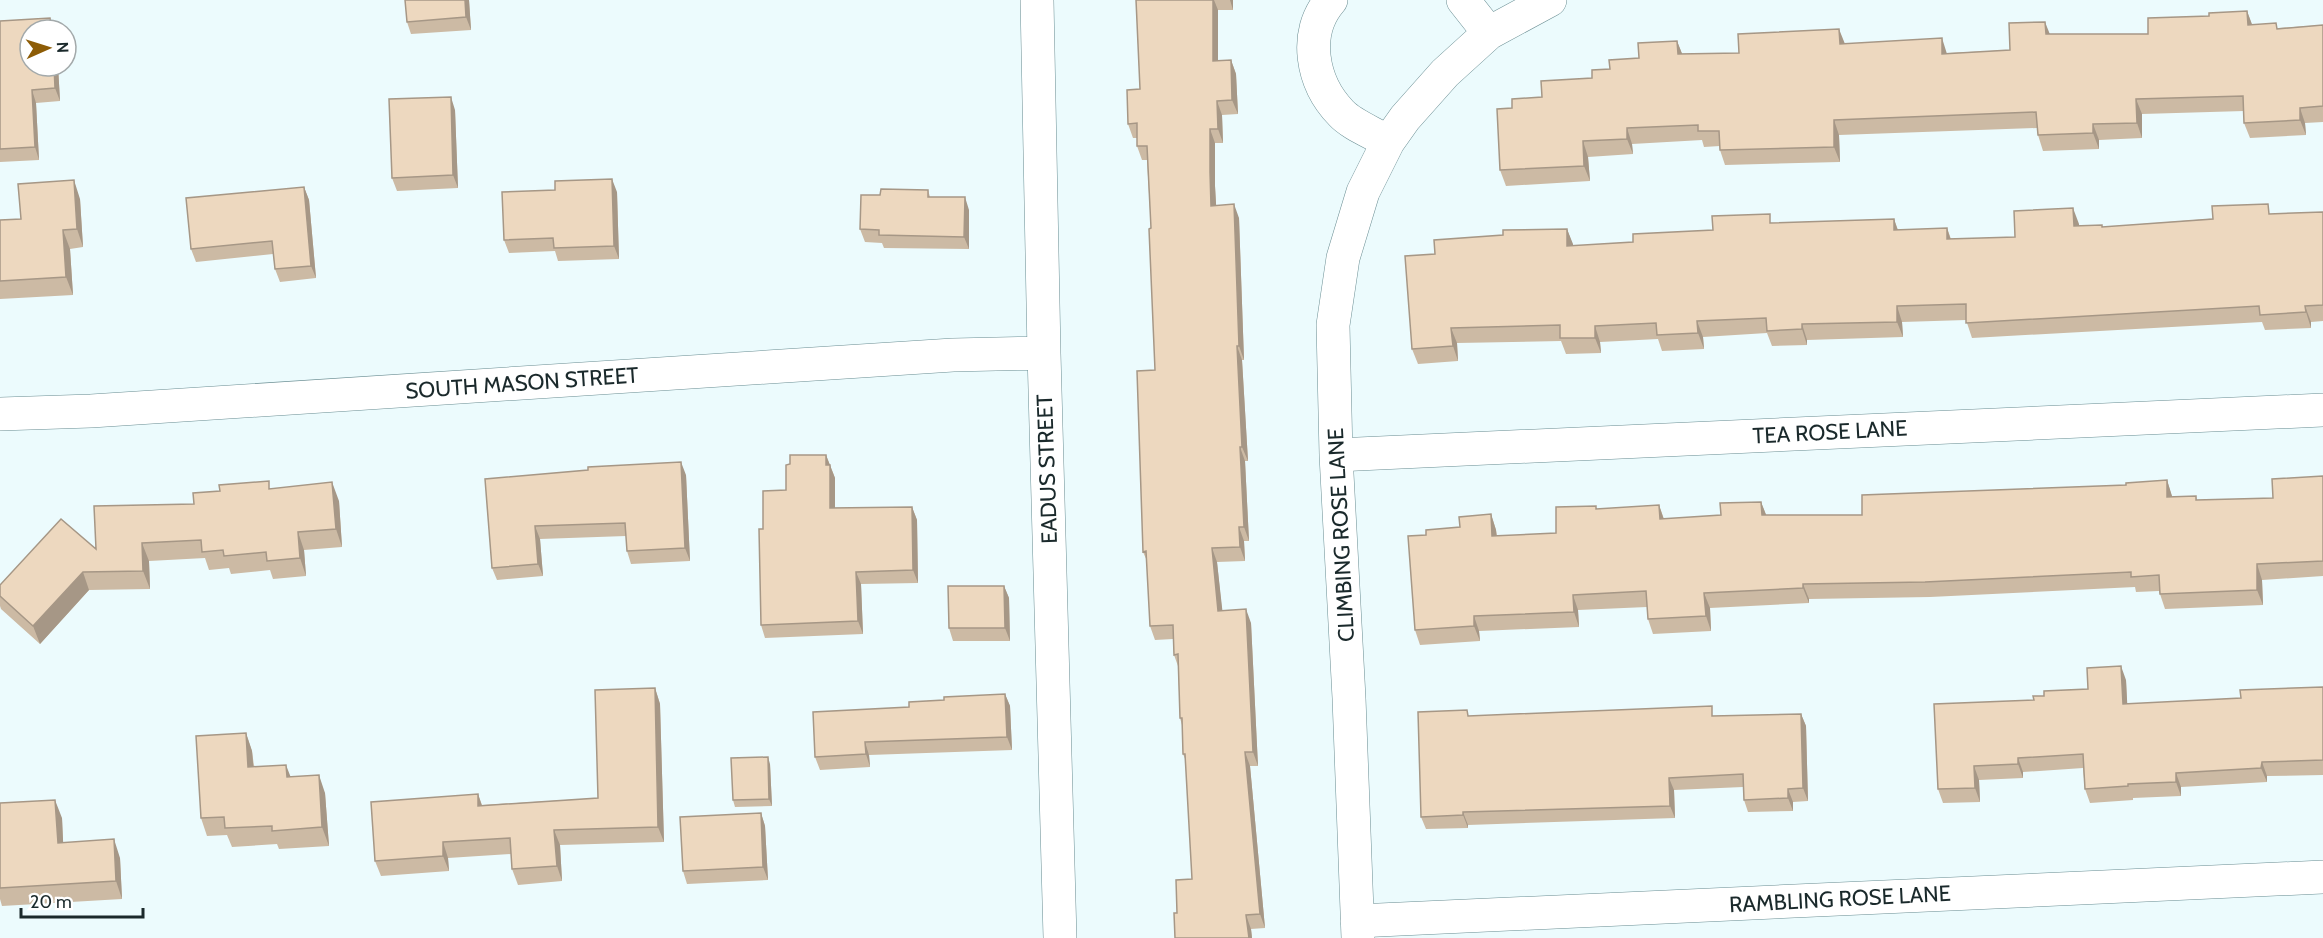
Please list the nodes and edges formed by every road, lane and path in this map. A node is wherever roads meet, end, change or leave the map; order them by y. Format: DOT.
graph roads {
  1 [pos="1037,0"];
  2 [pos="1331,0"];
  3 [pos="1463,0"];
  4 [pos="1550,0"];
  5 [pos="1490,33"];
  6 [pos="1389,142"];
  7 [pos="1044,353"];
  8 [pos="2323,410"];
  9 [pos="0,414"];
  10 [pos="1336,455"];
  11 [pos="2323,878"];
  12 [pos="1358,930"];
  13 [pos="1060,938"];
  1 -- 7 [label="street, EADUS STREET"];
  2 -- 6 [label="street"];
  3 -- 5 [label="street"];
  4 -- 5 [label="street, CLIMBING ROSE LANE"];
  5 -- 6 [label="street, CLIMBING ROSE LANE"];
  6 -- 10 [label="street, CLIMBING ROSE LANE"];
  7 -- 9 [label="street, SOUTH MASON STREET"];
  7 -- 13 [label="street, EADUS STREET"];
  8 -- 10 [label="street, TEA ROSE LANE"];
  10 -- 12 [label="street, CLIMBING ROSE LANE"];
  11 -- 12 [label="street, RAMBLING ROSE LANE"];
}
